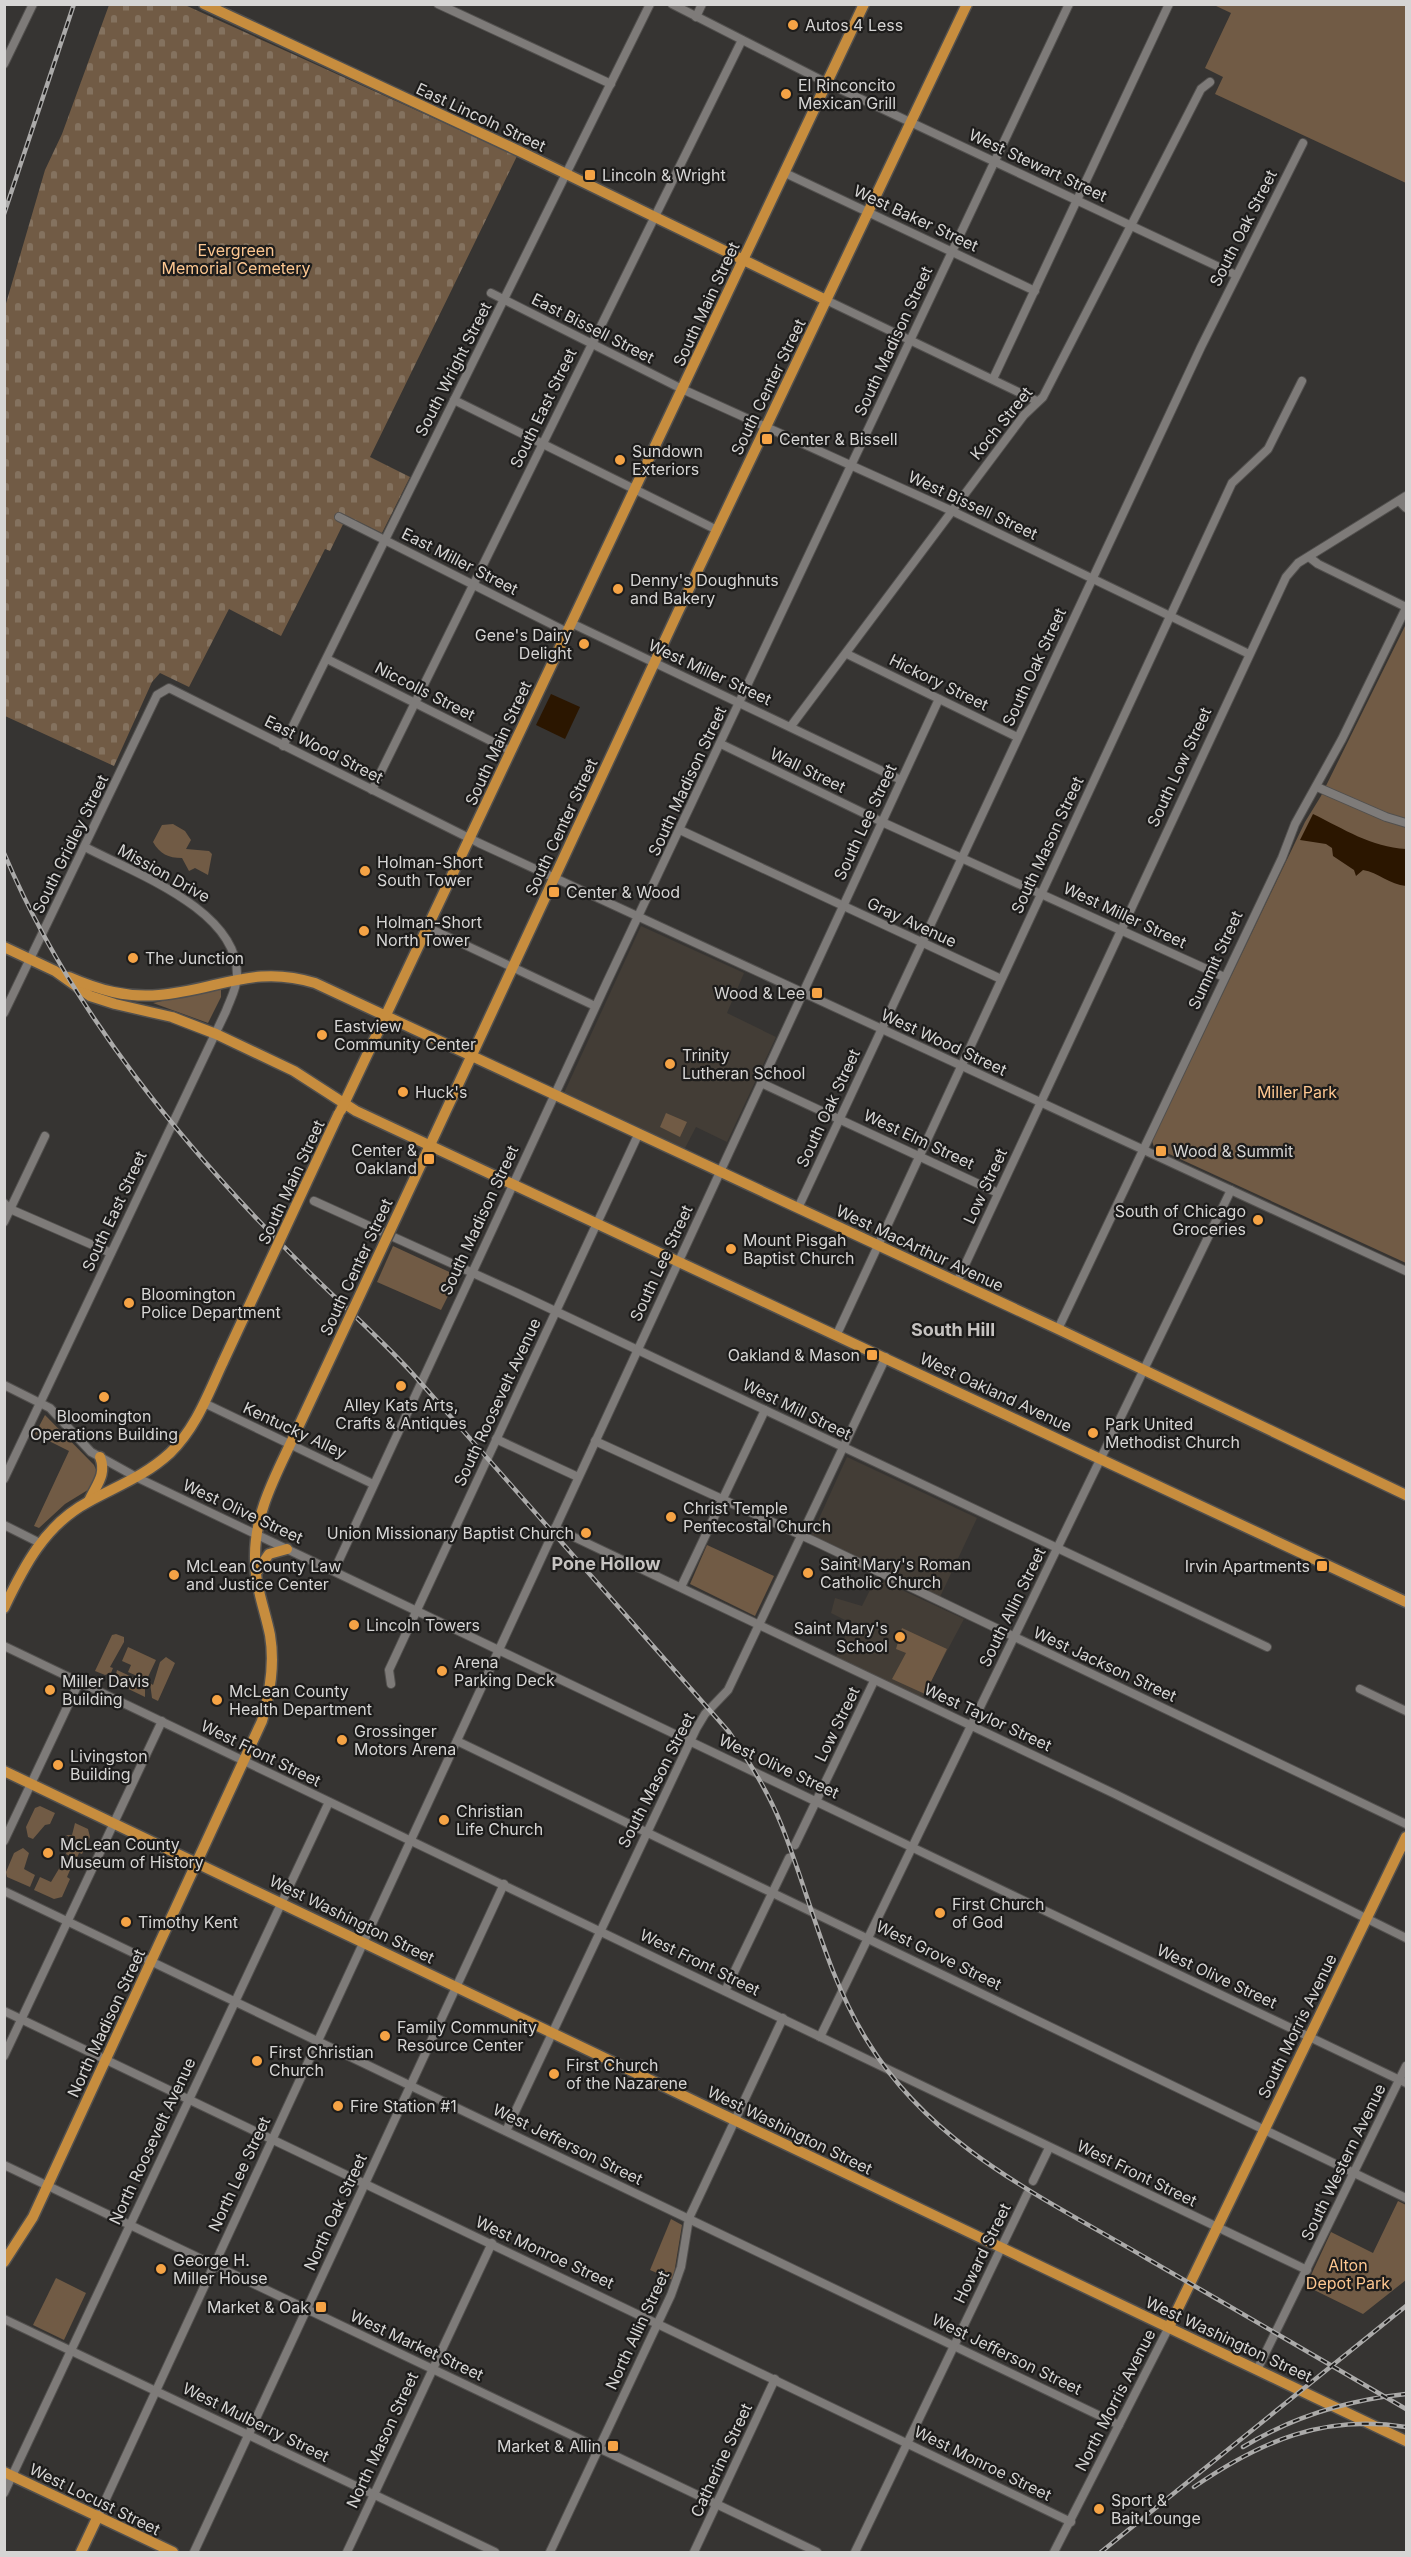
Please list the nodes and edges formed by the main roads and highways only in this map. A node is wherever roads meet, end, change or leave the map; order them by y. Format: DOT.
graph roads {
  1 [pos="204,4"];
  2 [pos="864,4"];
  3 [pos="967,4"];
  4 [pos="744,261"];
  5 [pos="826,300"];
  6 [pos="4,947"];
  7 [pos="55,971"];
  8 [pos="386,1017"];
  9 [pos="470,1056"];
  10 [pos="341,1109"];
  11 [pos="430,1145"];
  12 [pos="100,1457"];
  13 [pos="1407,1495"];
  14 [pos="89,1501"];
  15 [pos="287,1549"];
  16 [pos="255,1573"];
  17 [pos="1407,1602"];
  18 [pos="4,1608"];
  19 [pos="244,1761"];
  20 [pos="4,1771"];
  21 [pos="1407,1837"];
  22 [pos="198,1862"];
  23 [pos="1216,2228"];
  24 [pos="4,2262"];
  25 [pos="1169,2327"];
  26 [pos="1407,2441"];
  27 [pos="9,2474"];
  28 [pos="98,2516"];
  29 [pos="81,2553"];
  30 [pos="173,2553"];
  1 -- 4 [label="main road, East Lincoln Street"];
  2 -- 4 [label="main road, South Main Street"];
  3 -- 5 [label="main road, South Center Street"];
  4 -- 5 [label="main road, East Lincoln Street"];
  4 -- 8 [label="main road, South Main Street"];
  5 -- 9 [label="main road, South Center Street"];
  6 -- 7 [label="main road"];
  7 -- 8 [label="main road, West MacArthur Avenue"];
  7 -- 10 [label="main road, West Oakland Avenue"];
  8 -- 9 [label="main road, West MacArthur Avenue"];
  8 -- 10 [label="main road, South Main Street"];
  9 -- 11 [label="main road, South Center Street"];
  9 -- 13 [label="main road, West MacArthur Avenue"];
  10 -- 11 [label="main road, West Oakland Avenue"];
  10 -- 14 [label="main road, South Main Street, bridge"];
  11 -- 16 [label="main road, South Center Street, bridge"];
  11 -- 17 [label="main road, West Oakland Avenue"];
  12 -- 14 [label="main road"];
  14 -- 18 [label="main road"];
  15 -- 16 [label="main road"];
  16 -- 19 [label="main road, South Center Street"];
  19 -- 22 [label="main road, North Madison Street"];
  20 -- 22 [label="main road, West Washington Street"];
  21 -- 23 [label="main road, South Morris Avenue"];
  22 -- 24 [label="main road, North Madison Street"];
  22 -- 25 [label="main road, West Washington Street"];
  23 -- 25 [label="main road, North Morris Avenue"];
  25 -- 26 [label="main road, West Washington Street"];
  27 -- 28 [label="main road, West Locust Street"];
  28 -- 29 [label="main road, North Lee Street"];
  28 -- 30 [label="main road, West Locust Street"];
}
